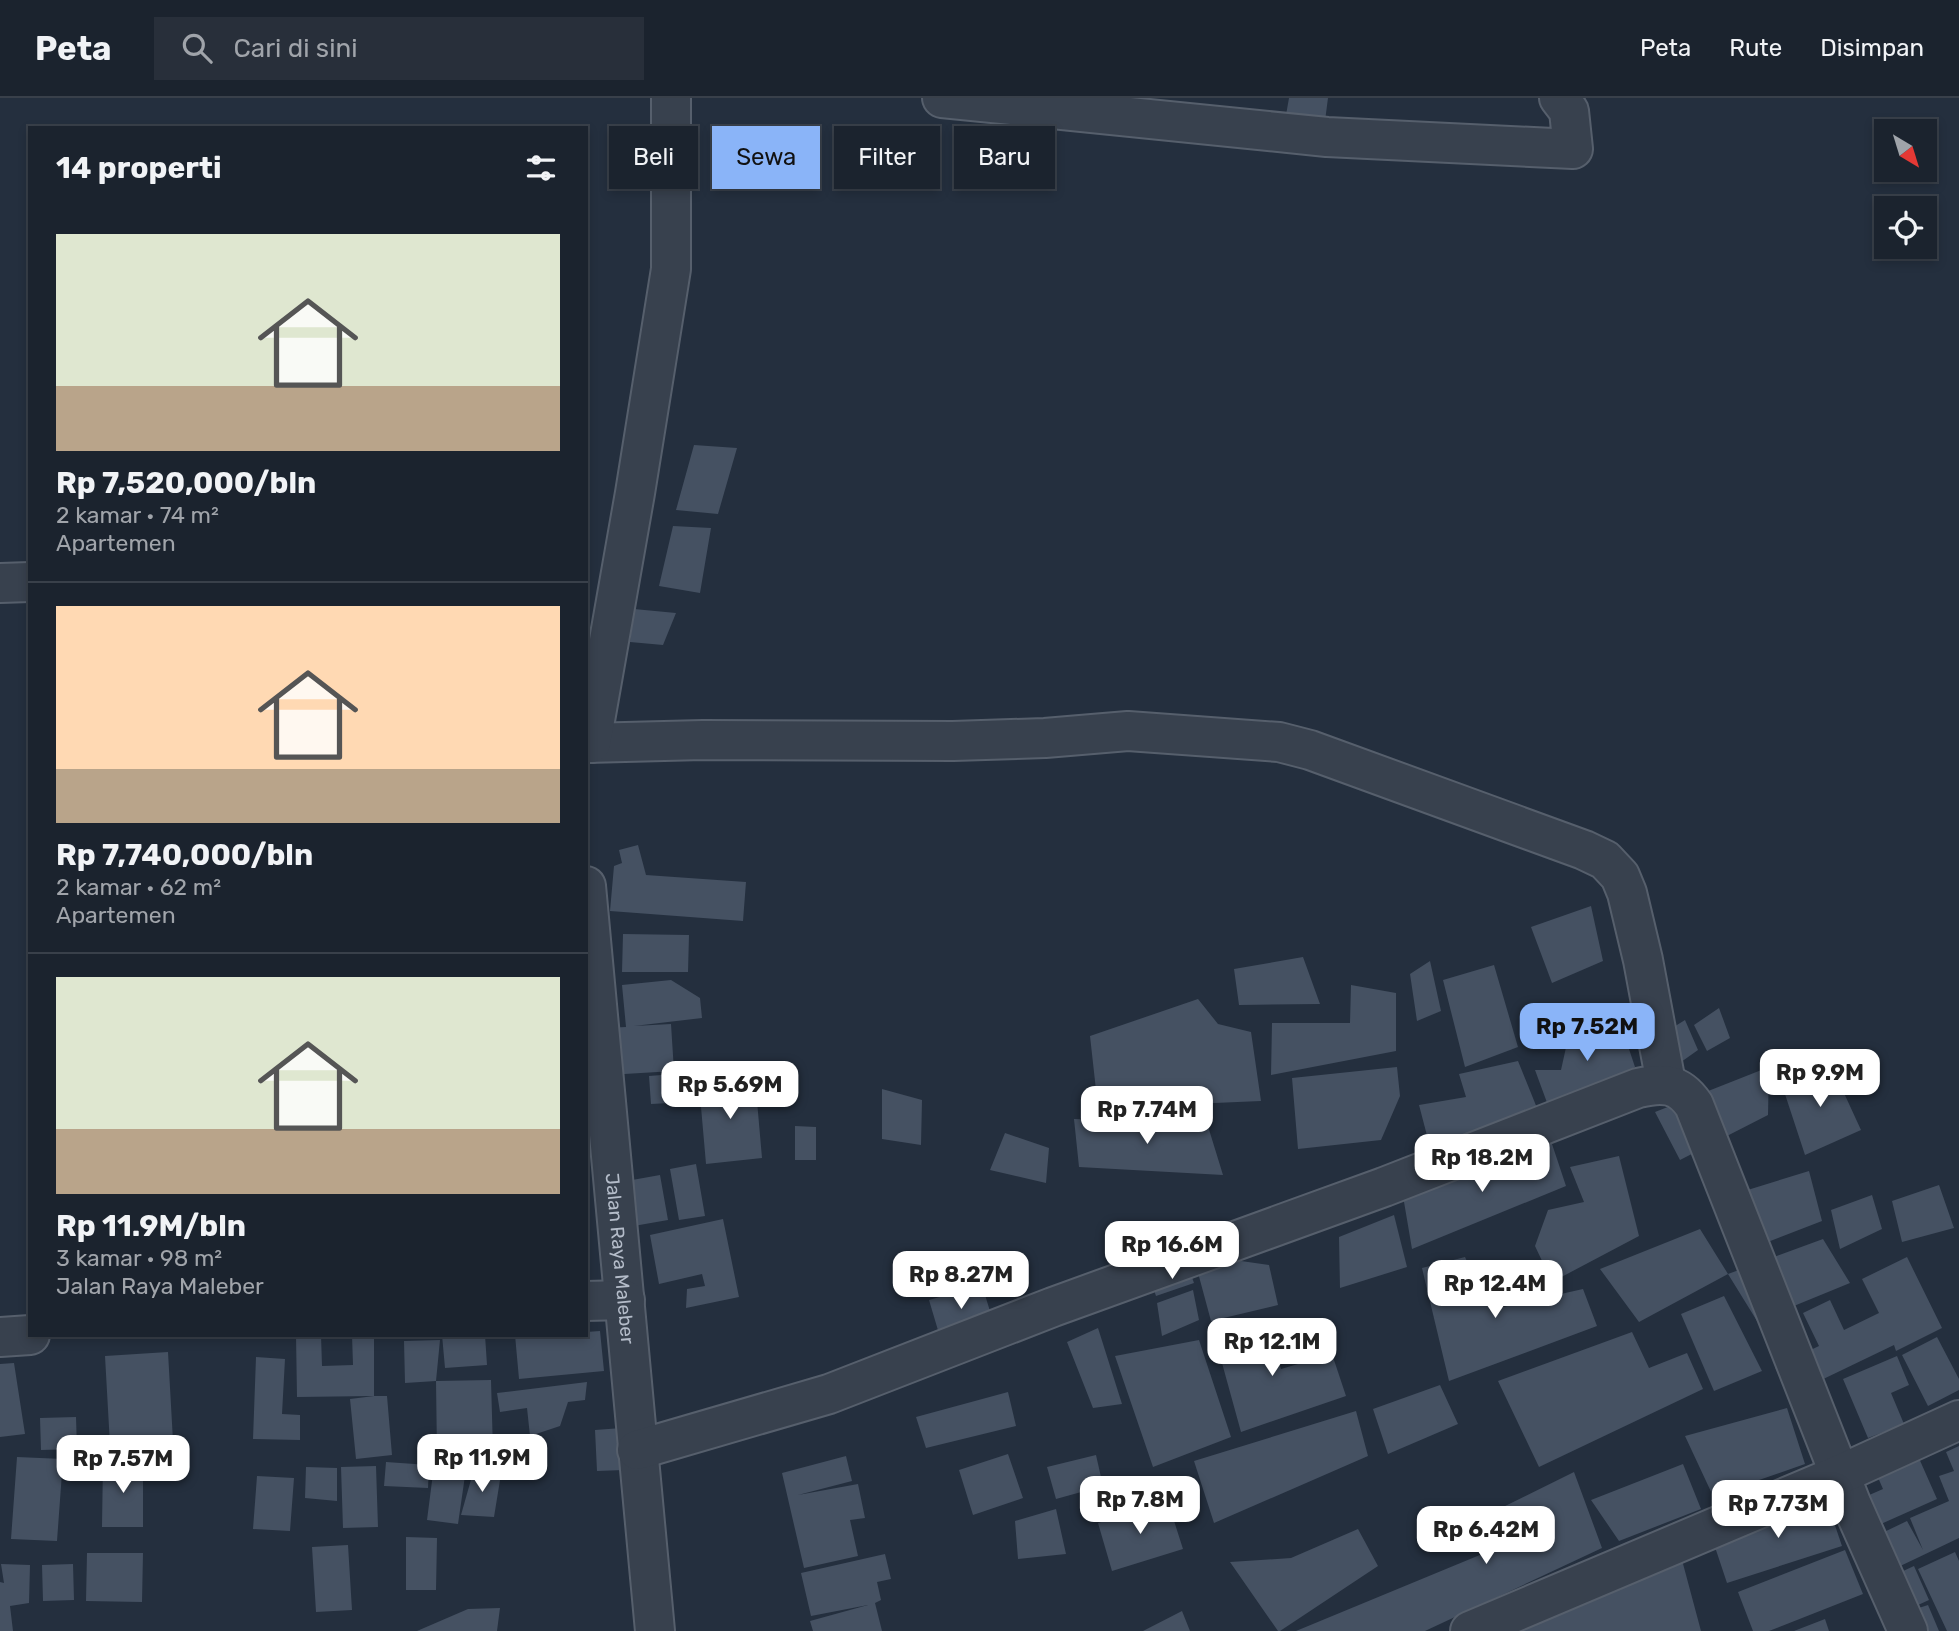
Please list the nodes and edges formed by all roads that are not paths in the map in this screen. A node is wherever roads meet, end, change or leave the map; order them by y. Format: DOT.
graph roads {
  1 [pos="671,98"];
  2 [pos="942,98"];
  3 [pos="1559,98"];
  4 [pos="28,582"];
  5 [pos="0,583"];
  6 [pos="589,743"];
  7 [pos="588,907"];
  8 [pos="1666,1083"];
  9 [pos="625,1300"];
  10 [pos="588,1301"];
  11 [pos="28,1335"];
  12 [pos="0,1337"];
  13 [pos="1959,1420"];
  14 [pos="637,1450"];
  15 [pos="1841,1474"];
  16 [pos="654,1631"];
  17 [pos="1470,1631"];
  18 [pos="1908,1631"];
  1 -- 6 [label="street"];
  2 -- 3 [label="street"];
  4 -- 5 [label="street"];
  6 -- 8 [label="street"];
  7 -- 9 [label="street, Jalan Raya Maleber"];
  8 -- 14 [label="street"];
  8 -- 15 [label="street"];
  9 -- 10 [label="street"];
  9 -- 14 [label="street, Jalan Raya Maleber"];
  11 -- 12 [label="street"];
  13 -- 15 [label="street"];
  14 -- 16 [label="street, Jalan Raya Maleber"];
  15 -- 17 [label="street"];
  15 -- 18 [label="street"];
}
